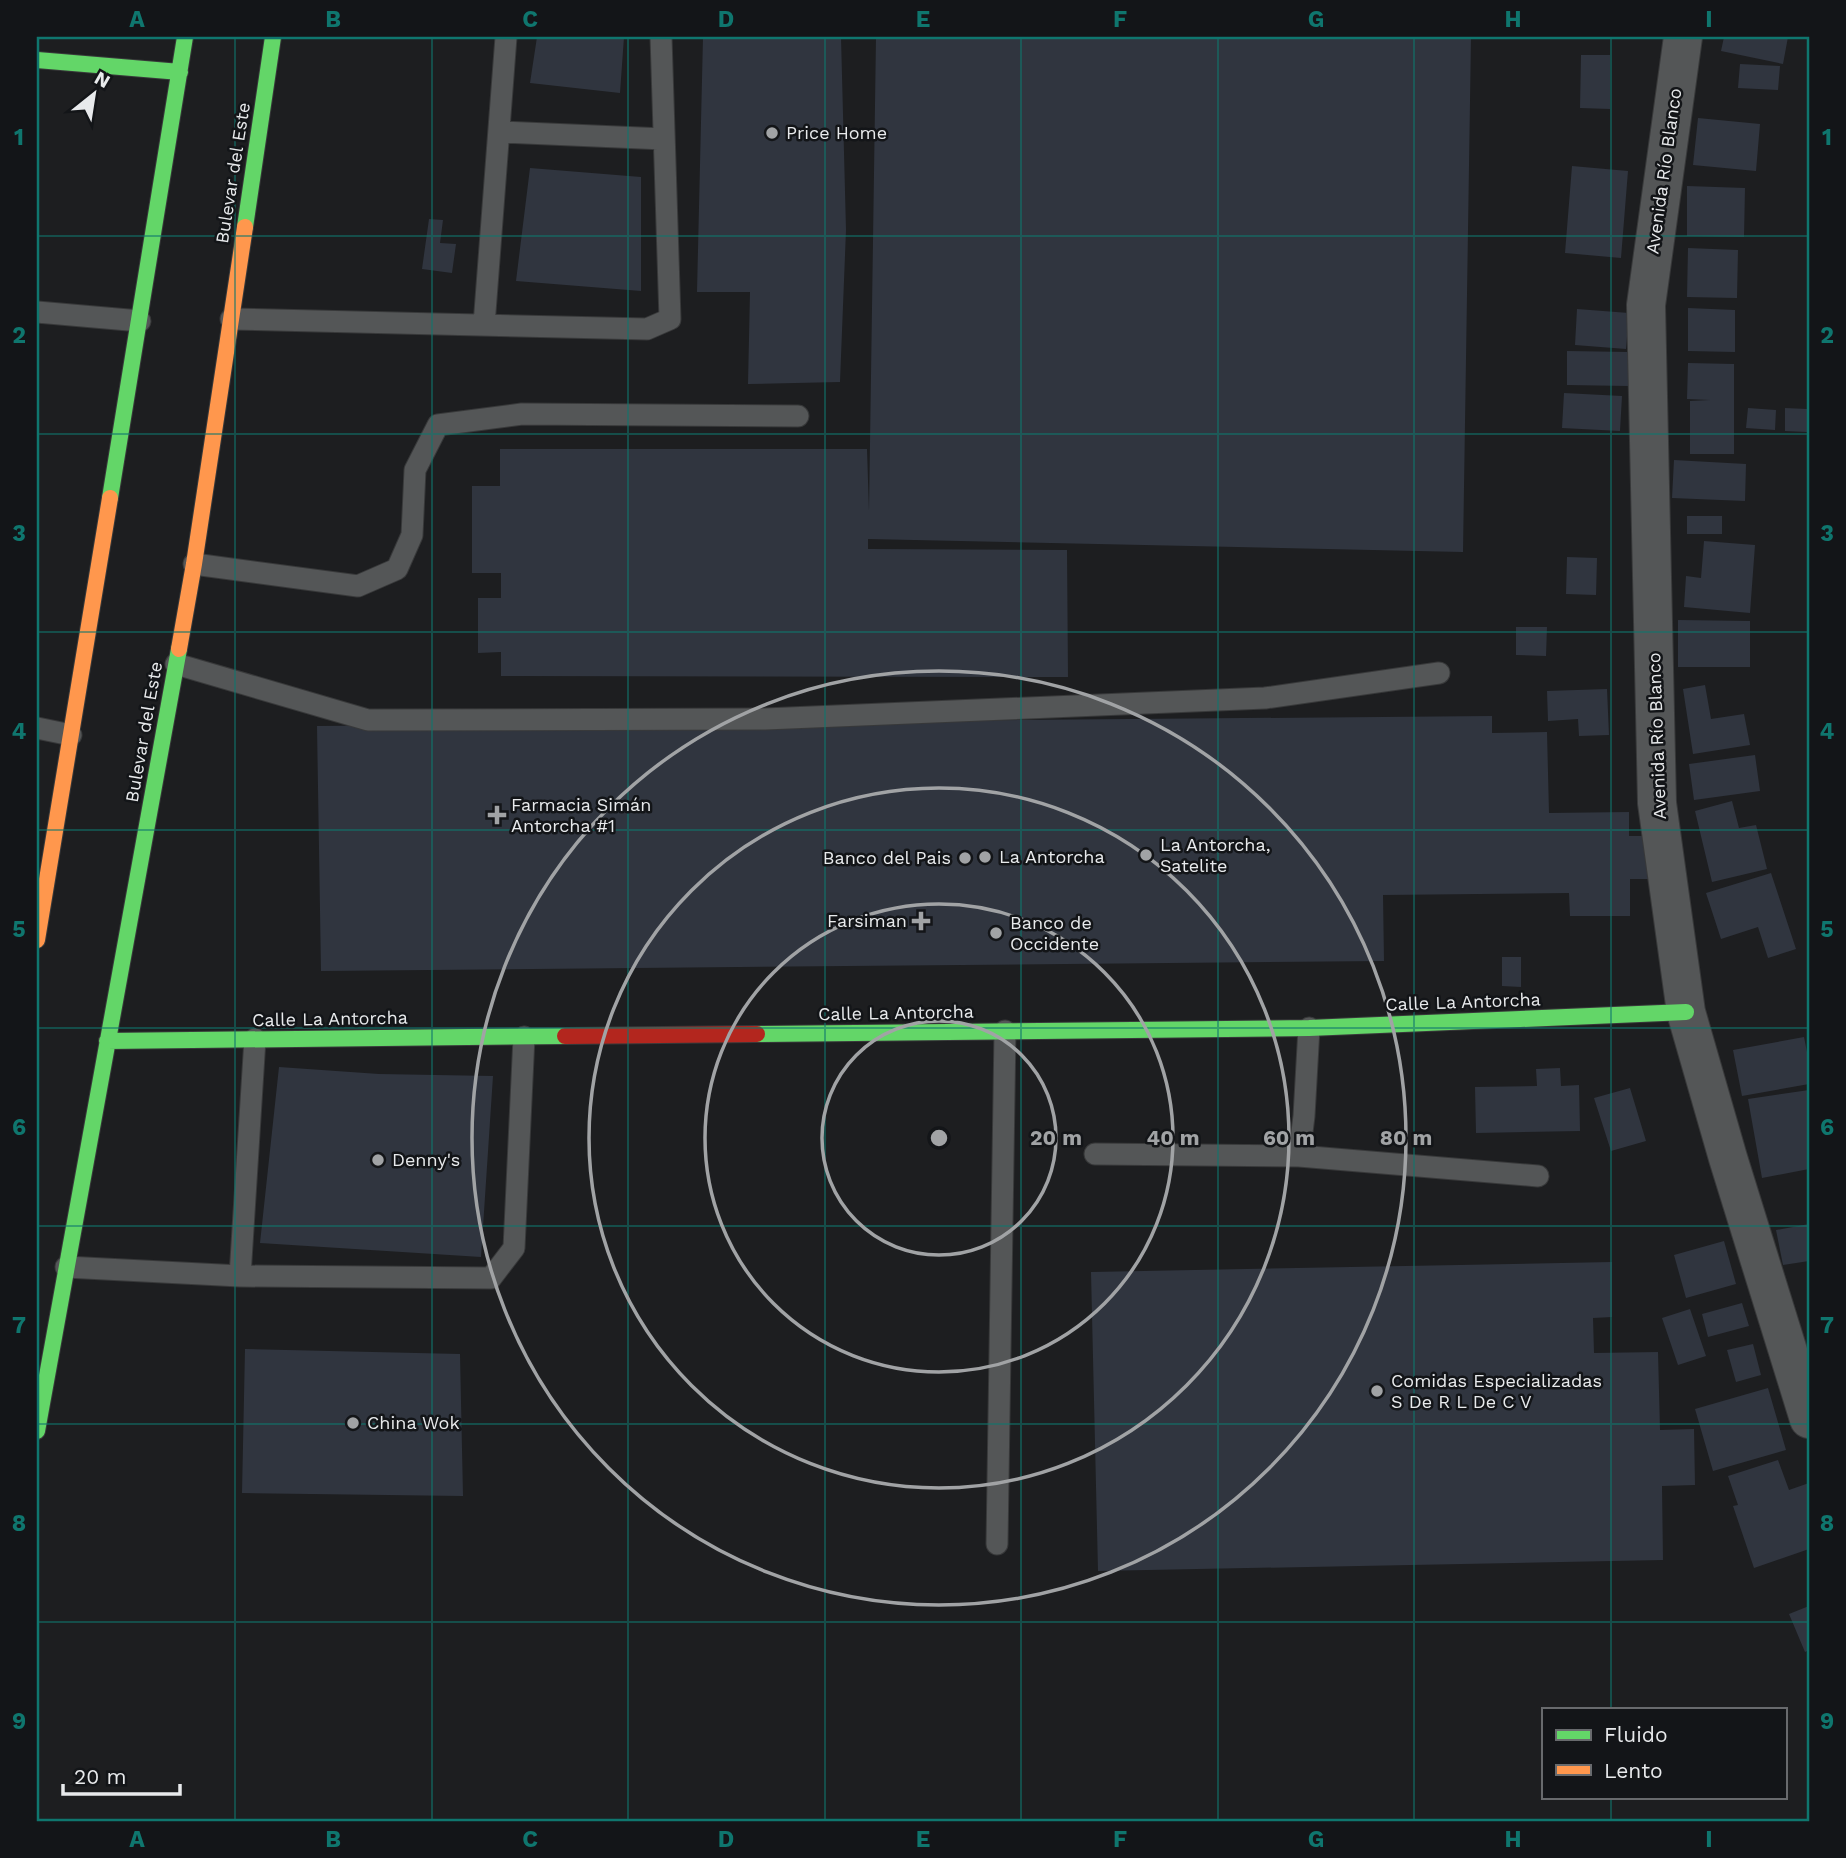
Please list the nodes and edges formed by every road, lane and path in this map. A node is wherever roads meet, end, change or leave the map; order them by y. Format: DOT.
graph roads {
  1 [pos="185,37"];
  2 [pos="273,37"];
  3 [pos="506,37"];
  4 [pos="661,37"];
  5 [pos="1683,37"];
  6 [pos="37,60"];
  7 [pos="180,72"];
  8 [pos="500,132"];
  9 [pos="664,139"];
  10 [pos="37,312"];
  11 [pos="231,319"];
  12 [pos="140,321"];
  13 [pos="484,325"];
  14 [pos="798,416"];
  15 [pos="194,564"];
  16 [pos="176,664"];
  17 [pos="1439,673"];
  18 [pos="37,728"];
  19 [pos="71,735"];
  20 [pos="37,940"];
  21 [pos="1686,1012"];
  22 [pos="1309,1028"];
  23 [pos="1005,1031"];
  24 [pos="524,1037"];
  25 [pos="255,1039"];
  26 [pos="107,1041"];
  27 [pos="1095,1154"];
  28 [pos="1299,1156"];
  29 [pos="1538,1176"];
  30 [pos="66,1267"];
  31 [pos="240,1276"];
  32 [pos="1809,1419"];
  33 [pos="37,1432"];
  34 [pos="997,1544"];
  1 -- 7 [label="main road"];
  2 -- 11 [label="main road, Bulevar del Este"];
  3 -- 8 [label="lane"];
  4 -- 9 [label="lane"];
  5 -- 21 [label="street, Avenida Río Blanco"];
  6 -- 7 [label="main road"];
  7 -- 12 [label="main road"];
  8 -- 9 [label="lane"];
  8 -- 13 [label="lane"];
  9 -- 13 [label="lane"];
  10 -- 12 [label="lane"];
  11 -- 13 [label="lane"];
  11 -- 15 [label="main road, Bulevar del Este"];
  12 -- 19 [label="main road"];
  14 -- 15 [label="lane"];
  15 -- 16 [label="main road, Bulevar del Este"];
  16 -- 17 [label="lane"];
  16 -- 26 [label="main road, Bulevar del Este"];
  18 -- 19 [label="lane"];
  19 -- 20 [label="main road"];
  21 -- 22 [label="main road, Calle La Antorcha"];
  21 -- 32 [label="street, Avenida Río Blanco"];
  22 -- 23 [label="main road, Calle La Antorcha"];
  22 -- 28 [label="lane"];
  23 -- 24 [label="main road, Calle La Antorcha"];
  23 -- 34 [label="lane"];
  24 -- 25 [label="main road, Calle La Antorcha"];
  24 -- 31 [label="lane"];
  25 -- 26 [label="main road, Calle La Antorcha"];
  25 -- 31 [label="lane"];
  26 -- 30 [label="main road, Bulevar del Este"];
  27 -- 28 [label="lane"];
  28 -- 29 [label="lane"];
  30 -- 31 [label="lane"];
  30 -- 33 [label="main road, Bulevar del Este"];
}
